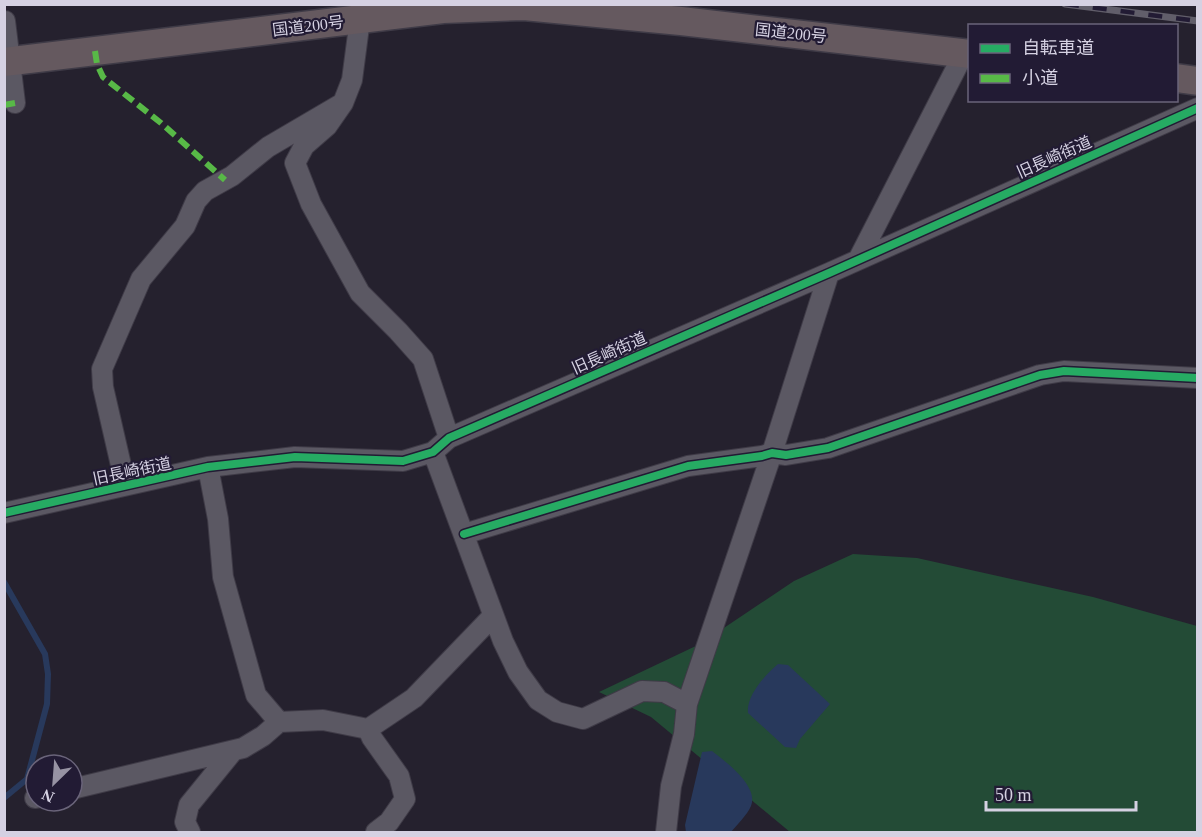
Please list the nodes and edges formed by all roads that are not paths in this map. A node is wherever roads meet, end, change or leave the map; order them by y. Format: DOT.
graph roads {
  1 [pos="680,13"];
  2 [pos="360,19"];
  3 [pos="5,21"];
  4 [pos="967,53"];
  5 [pos="7,62"];
  6 [pos="1178,78"];
  7 [pos="1197,81"];
  8 [pos="15,103"];
  9 [pos="343,103"];
  10 [pos="1197,108"];
  11 [pos="859,258"];
  12 [pos="829,273"];
  13 [pos="1197,378"];
  14 [pos="449,438"];
  15 [pos="433,452"];
  16 [pos="772,453"];
  17 [pos="208,468"];
  18 [pos="123,486"];
  19 [pos="4,513"];
  20 [pos="464,534"];
  21 [pos="493,616"];
  22 [pos="687,704"];
  23 [pos="279,722"];
  24 [pos="368,729"];
  25 [pos="233,751"];
  26 [pos="84,786"];
  27 [pos="190,832"];
  28 [pos="376,832"];
  29 [pos="666,832"];
  1 -- 2 [label="highway, 国道200号"];
  1 -- 4 [label="highway, 国道200号"];
  2 -- 5 [label="highway, 国道200号"];
  2 -- 9 [label="street"];
  3 -- 5 [label="street"];
  4 -- 11 [label="street"];
  5 -- 8 [label="street"];
  6 -- 7 [label="highway"];
  9 -- 14 [label="street"];
  9 -- 18 [label="street"];
  10 -- 11 [label="street, 旧長崎街道"];
  11 -- 12 [label="street, 旧長崎街道"];
  12 -- 14 [label="street, 旧長崎街道"];
  12 -- 16 [label="street"];
  13 -- 16 [label="street"];
  14 -- 15 [label="street, 旧長崎街道"];
  15 -- 17 [label="street, 旧長崎街道"];
  15 -- 20 [label="street"];
  16 -- 20 [label="street"];
  16 -- 22 [label="street"];
  17 -- 18 [label="street, 旧長崎街道"];
  17 -- 23 [label="street"];
  18 -- 19 [label="street, 旧長崎街道"];
  20 -- 21 [label="street"];
  21 -- 22 [label="street"];
  21 -- 24 [label="street"];
  22 -- 29 [label="street"];
  23 -- 24 [label="street"];
  23 -- 25 [label="street"];
  24 -- 28 [label="street"];
  25 -- 26 [label="street"];
  25 -- 27 [label="street"];
}
